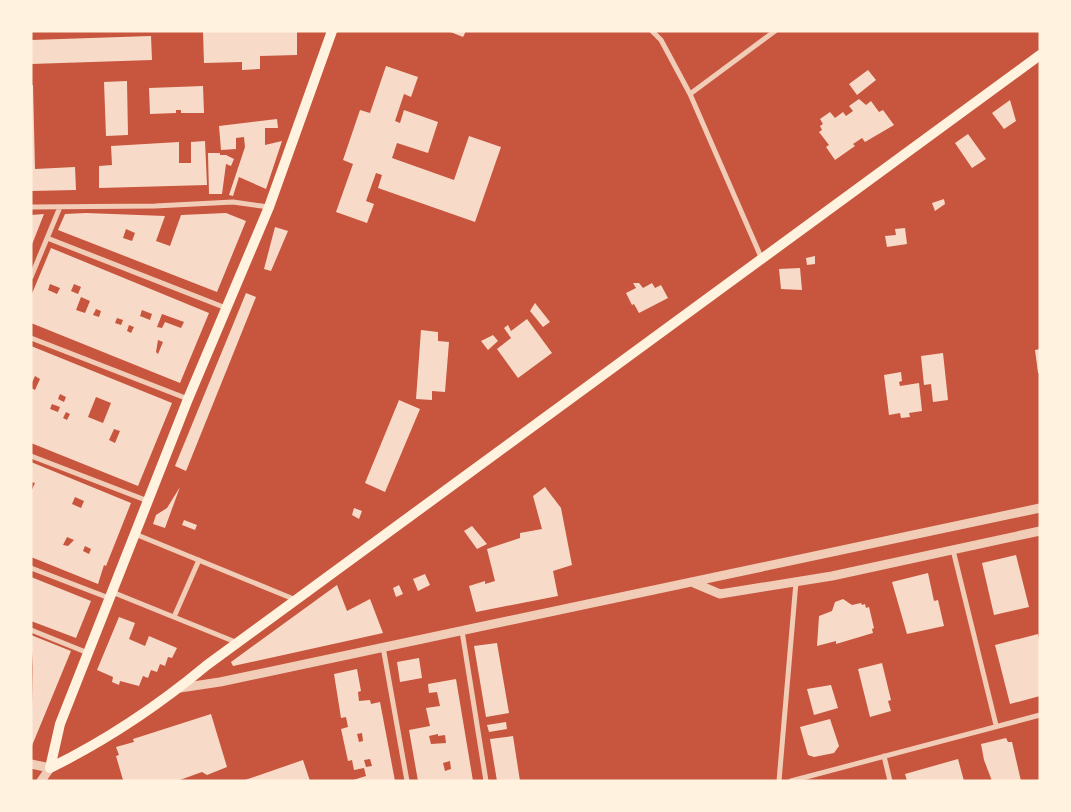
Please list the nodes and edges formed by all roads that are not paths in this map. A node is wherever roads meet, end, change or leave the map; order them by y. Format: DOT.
graph roads {
  1 [pos="332,31"];
  2 [pos="652,31"];
  3 [pos="775,31"];
  4 [pos="1040,55"];
  5 [pos="690,94"];
  6 [pos="31,207"];
  7 [pos="60,207"];
  8 [pos="269,207"];
  9 [pos="48,238"];
  10 [pos="761,257"];
  11 [pos="31,277"];
  12 [pos="227,308"];
  13 [pos="31,338"];
  14 [pos="188,399"];
  15 [pos="31,456"];
  16 [pos="148,501"];
  17 [pos="1040,508"];
  18 [pos="1040,531"];
  19 [pos="134,534"];
  20 [pos="953,550"];
  21 [pos="198,560"];
  22 [pos="31,568"];
  23 [pos="796,582"];
  24 [pos="694,583"];
  25 [pos="111,595"];
  26 [pos="296,600"];
  27 [pos="174,617"];
  28 [pos="31,630"];
  29 [pos="462,631"];
  30 [pos="238,643"];
  31 [pos="383,647"];
  32 [pos="88,653"];
  33 [pos="180,688"];
  34 [pos="1040,714"];
  35 [pos="996,725"];
  36 [pos="884,756"];
  37 [pos="31,764"];
  38 [pos="50,768"];
  39 [pos="41,781"];
  40 [pos="51,781"];
  41 [pos="407,781"];
  42 [pos="486,781"];
  43 [pos="779,781"];
  44 [pos="791,781"];
  45 [pos="890,781"];
  1 -- 8 [label="main road"];
  2 -- 5 [label="street"];
  3 -- 5 [label="street"];
  4 -- 10 [label="main road"];
  5 -- 10 [label="street"];
  6 -- 7 [label="street"];
  7 -- 8 [label="street"];
  7 -- 9 [label="street"];
  8 -- 12 [label="main road"];
  9 -- 11 [label="street"];
  9 -- 12 [label="street"];
  10 -- 26 [label="main road"];
  12 -- 14 [label="main road"];
  13 -- 14 [label="street"];
  14 -- 16 [label="main road"];
  15 -- 16 [label="street"];
  16 -- 19 [label="main road"];
  17 -- 24 [label="street"];
  18 -- 20 [label="street"];
  19 -- 21 [label="street"];
  19 -- 25 [label="main road"];
  20 -- 23 [label="street"];
  20 -- 35 [label="street"];
  21 -- 26 [label="street"];
  21 -- 27 [label="street"];
  22 -- 25 [label="street"];
  23 -- 24 [label="street"];
  23 -- 43 [label="street"];
  24 -- 29 [label="street"];
  25 -- 27 [label="street"];
  25 -- 32 [label="main road"];
  26 -- 30 [label="main road"];
  27 -- 30 [label="street"];
  28 -- 32 [label="street"];
  29 -- 31 [label="street"];
  29 -- 42 [label="street"];
  30 -- 33 [label="main road"];
  31 -- 33 [label="street"];
  31 -- 41 [label="street"];
  32 -- 38 [label="main road"];
  33 -- 38 [label="main road"];
  34 -- 35 [label="street"];
  35 -- 36 [label="street"];
  36 -- 44 [label="street"];
  36 -- 45 [label="street"];
  37 -- 38 [label="street"];
  38 -- 39 [label="street"];
  38 -- 40 [label="street"];
}
